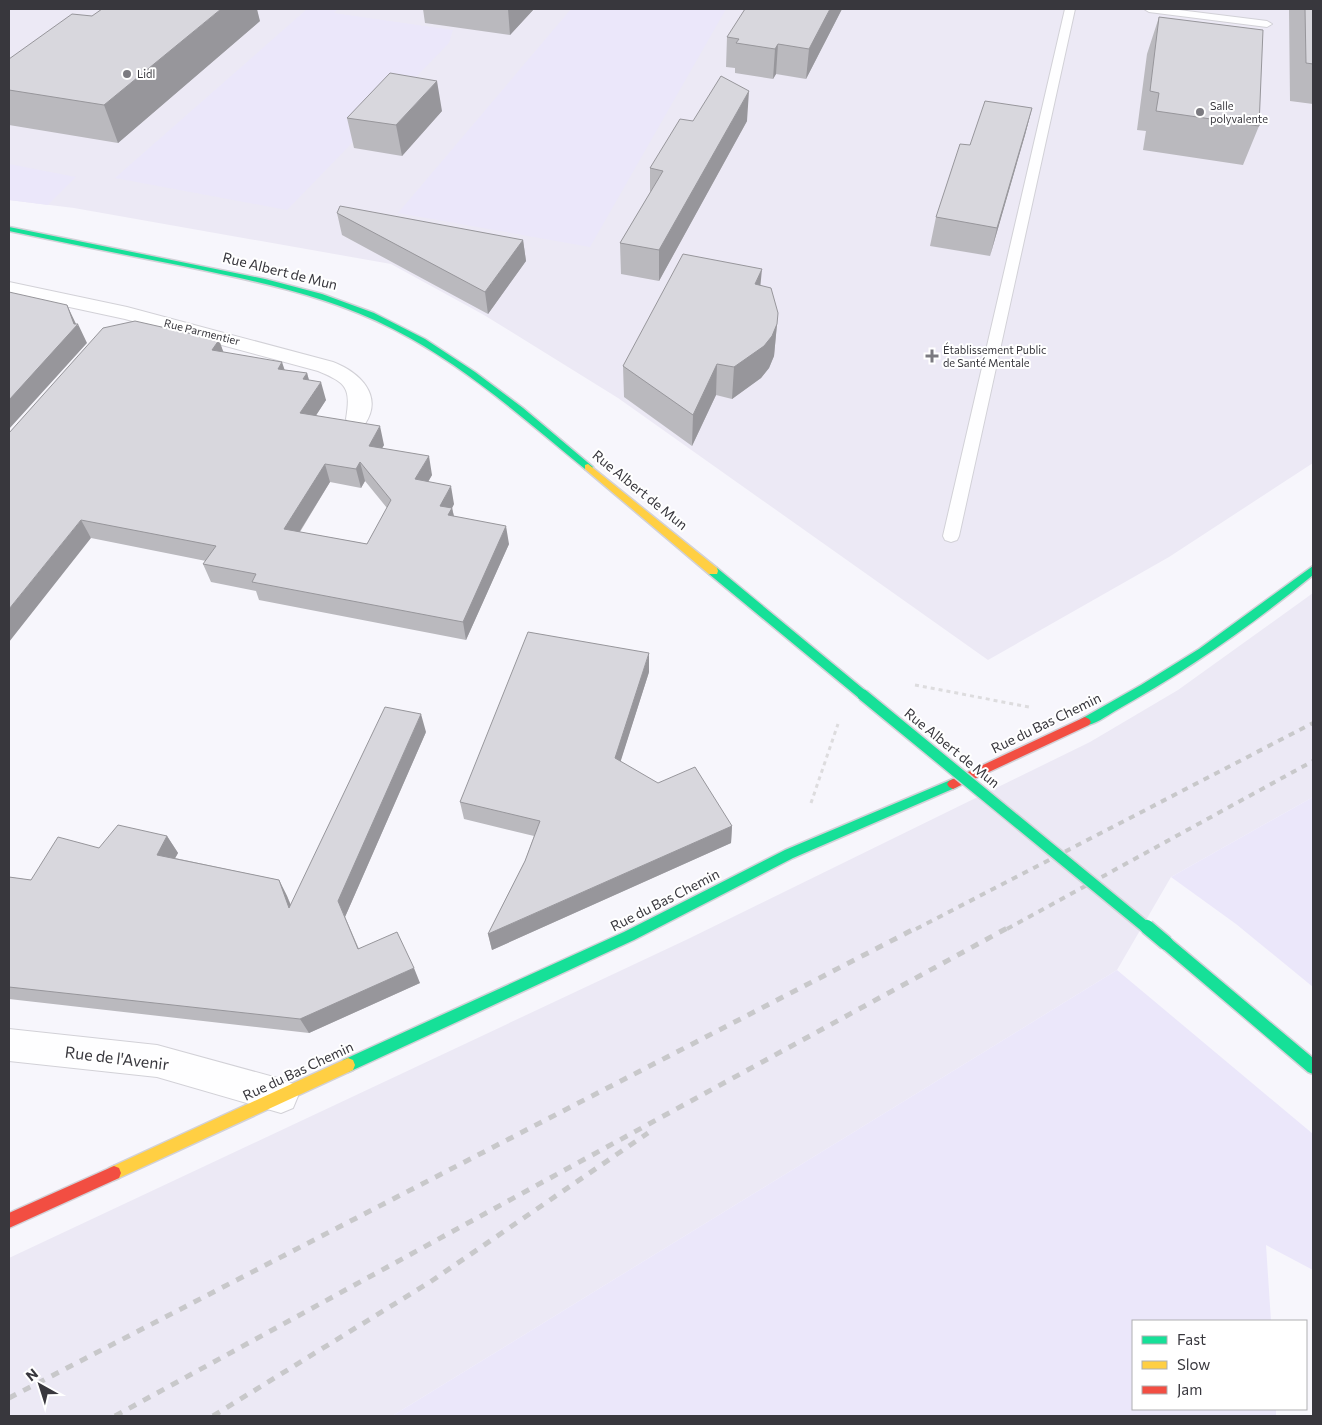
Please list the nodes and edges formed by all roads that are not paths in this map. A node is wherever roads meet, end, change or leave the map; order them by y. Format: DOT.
graph roads {
  1 [pos="1070,9"];
  2 [pos="1149,9"];
  3 [pos="1267,24"];
  4 [pos="9,229"];
  5 [pos="9,288"];
  6 [pos="357,419"];
  7 [pos="951,536"];
  8 [pos="1313,570"];
  9 [pos="9,1045"];
  10 [pos="1313,1067"];
  11 [pos="281,1096"];
  12 [pos="9,1221"];
  1 -- 7 [label="lane"];
  2 -- 3 [label="lane"];
  4 -- 10 [label="main road, Rue Albert de Mun, bridge"];
  5 -- 6 [label="street, Rue Parmentier"];
  8 -- 11 [label="main road, Rue du Bas Chemin"];
  9 -- 11 [label="street, Rue de l'Avenir"];
  11 -- 12 [label="main road, Rue du Bas Chemin"];
}
